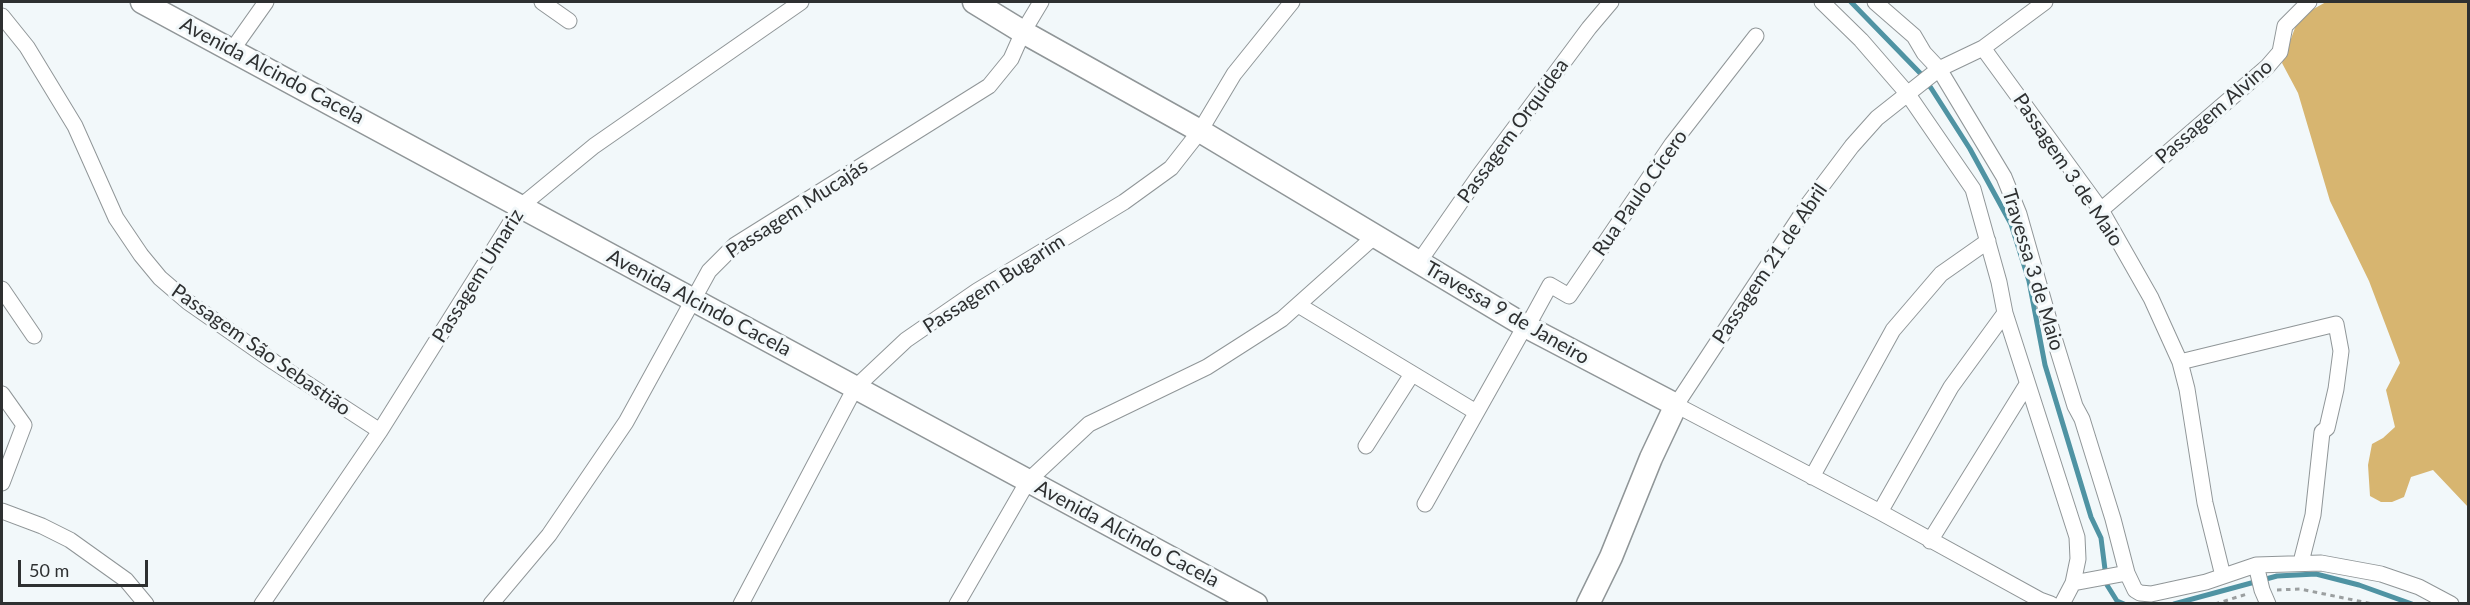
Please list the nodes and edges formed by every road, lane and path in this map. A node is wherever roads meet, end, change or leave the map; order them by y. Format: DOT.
graph roads {
  1 [pos="142,2"];
  2 [pos="267,2"];
  3 [pos="542,2"];
  4 [pos="801,2"];
  5 [pos="974,2"];
  6 [pos="1041,2"];
  7 [pos="1292,2"];
  8 [pos="1611,2"];
  9 [pos="1822,2"];
  10 [pos="1875,2"];
  11 [pos="2045,2"];
  12 [pos="2308,2"];
  13 [pos="2,16"];
  14 [pos="569,21"];
  15 [pos="1023,32"];
  16 [pos="1756,36"];
  17 [pos="1983,48"];
  18 [pos="232,50"];
  19 [pos="1937,71"];
  20 [pos="1910,91"];
  21 [pos="1200,131"];
  22 [pos="521,206"];
  23 [pos="2101,210"];
  24 [pos="1375,236"];
  25 [pos="1988,242"];
  26 [pos="1419,262"];
  27 [pos="2,289"];
  28 [pos="692,299"];
  29 [pos="1300,306"];
  30 [pos="2004,313"];
  31 [pos="1526,326"];
  32 [pos="34,336"];
  33 [pos="2180,362"];
  34 [pos="1412,374"];
  35 [pos="2026,386"];
  36 [pos="855,388"];
  37 [pos="2,394"];
  38 [pos="1676,405"];
  39 [pos="1476,412"];
  40 [pos="380,431"];
  41 [pos="1366,446"];
  42 [pos="1812,477"];
  43 [pos="1028,481"];
  44 [pos="2,483"];
  45 [pos="1425,504"];
  46 [pos="2,511"];
  47 [pos="1880,512"];
  48 [pos="1930,541"];
  49 [pos="2301,562"];
  50 [pos="2257,568"];
  51 [pos="2121,574"];
  52 [pos="2223,576"];
  53 [pos="2075,583"];
  54 [pos="2265,597"];
  55 [pos="146,603"];
  56 [pos="262,603"];
  57 [pos="491,603"];
  58 [pos="741,603"];
  59 [pos="957,603"];
  60 [pos="1256,603"];
  61 [pos="1588,603"];
  62 [pos="2051,603"];
  63 [pos="2062,603"];
  64 [pos="2215,603"];
  65 [pos="2373,603"];
  66 [pos="2451,603"];
  1 -- 18 [label="main road, Avenida Alcindo Cacela"];
  2 -- 18 [label="street"];
  3 -- 14 [label="street"];
  4 -- 22 [label="street, Passagem Umariz"];
  5 -- 15 [label="main road, Travessa 9 de Janeiro"];
  6 -- 15 [label="street, Passagem Mucajás"];
  7 -- 21 [label="street, Passagem Bugarim"];
  8 -- 26 [label="street, Passagem Orquídea"];
  9 -- 20 [label="street, Travessa 3 de Maio"];
  10 -- 19 [label="street, Travessa 3 de Maio"];
  11 -- 17 [label="street, Passagem 21 de Abril"];
  12 -- 23 [label="street, Passagem Alvino"];
  13 -- 40 [label="street, Passagem São Sebastião"];
  15 -- 21 [label="main road, Travessa 9 de Janeiro"];
  15 -- 28 [label="street, Passagem Mucajás"];
  16 -- 31 [label="street, Rua Paulo Cícero"];
  17 -- 19 [label="street, Passagem 21 de Abril"];
  17 -- 23 [label="street, Passagem 3 de Maio"];
  18 -- 22 [label="main road, Avenida Alcindo Cacela"];
  19 -- 20 [label="street, Passagem 21 de Abril"];
  19 -- 51 [label="street, Travessa 3 de Maio"];
  20 -- 25 [label="street, Travessa 3 de Maio"];
  20 -- 38 [label="street, Passagem 21 de Abril"];
  21 -- 24 [label="main road, Travessa 9 de Janeiro"];
  21 -- 36 [label="street, Passagem Bugarim"];
  22 -- 28 [label="main road, Avenida Alcindo Cacela"];
  22 -- 40 [label="street, Passagem Umariz"];
  23 -- 33 [label="street, Passagem 3 de Maio"];
  24 -- 26 [label="main road, Travessa 9 de Janeiro"];
  24 -- 29 [label="street"];
  25 -- 30 [label="street, Travessa 3 de Maio"];
  25 -- 42 [label="street"];
  26 -- 31 [label="main road, Travessa 9 de Janeiro"];
  27 -- 32 [label="street"];
  28 -- 36 [label="main road, Avenida Alcindo Cacela"];
  28 -- 57 [label="street, Passagem Mucajás"];
  29 -- 34 [label="street"];
  29 -- 43 [label="street"];
  30 -- 35 [label="street, Travessa 3 de Maio"];
  30 -- 47 [label="street"];
  31 -- 38 [label="main road, Travessa 9 de Janeiro"];
  31 -- 39 [label="street"];
  33 -- 49 [label="street"];
  33 -- 52 [label="street, Passagem 3 de Maio"];
  34 -- 39 [label="street"];
  34 -- 41 [label="street"];
  35 -- 48 [label="street"];
  35 -- 53 [label="street, Travessa 3 de Maio"];
  36 -- 43 [label="main road, Avenida Alcindo Cacela"];
  36 -- 58 [label="street, Passagem Bugarim"];
  37 -- 44 [label="street"];
  38 -- 42 [label="street, Travessa 9 de Janeiro"];
  38 -- 61 [label="main road, Passagem 21 de Abril"];
  39 -- 45 [label="street"];
  40 -- 56 [label="street, Passagem Umariz"];
  42 -- 47 [label="street, Travessa 9 de Janeiro"];
  43 -- 59 [label="street"];
  43 -- 60 [label="main road, Avenida Alcindo Cacela"];
  46 -- 55 [label="street"];
  47 -- 48 [label="street, Travessa 9 de Janeiro"];
  48 -- 62 [label="street, Travessa 9 de Janeiro"];
  49 -- 50 [label="street"];
  49 -- 66 [label="street"];
  50 -- 52 [label="street"];
  50 -- 54 [label="street"];
  51 -- 52 [label="street"];
  51 -- 53 [label="street"];
  53 -- 63 [label="street, Travessa 3 de Maio"];
  54 -- 64 [label="path"];
  54 -- 65 [label="path"];
}
